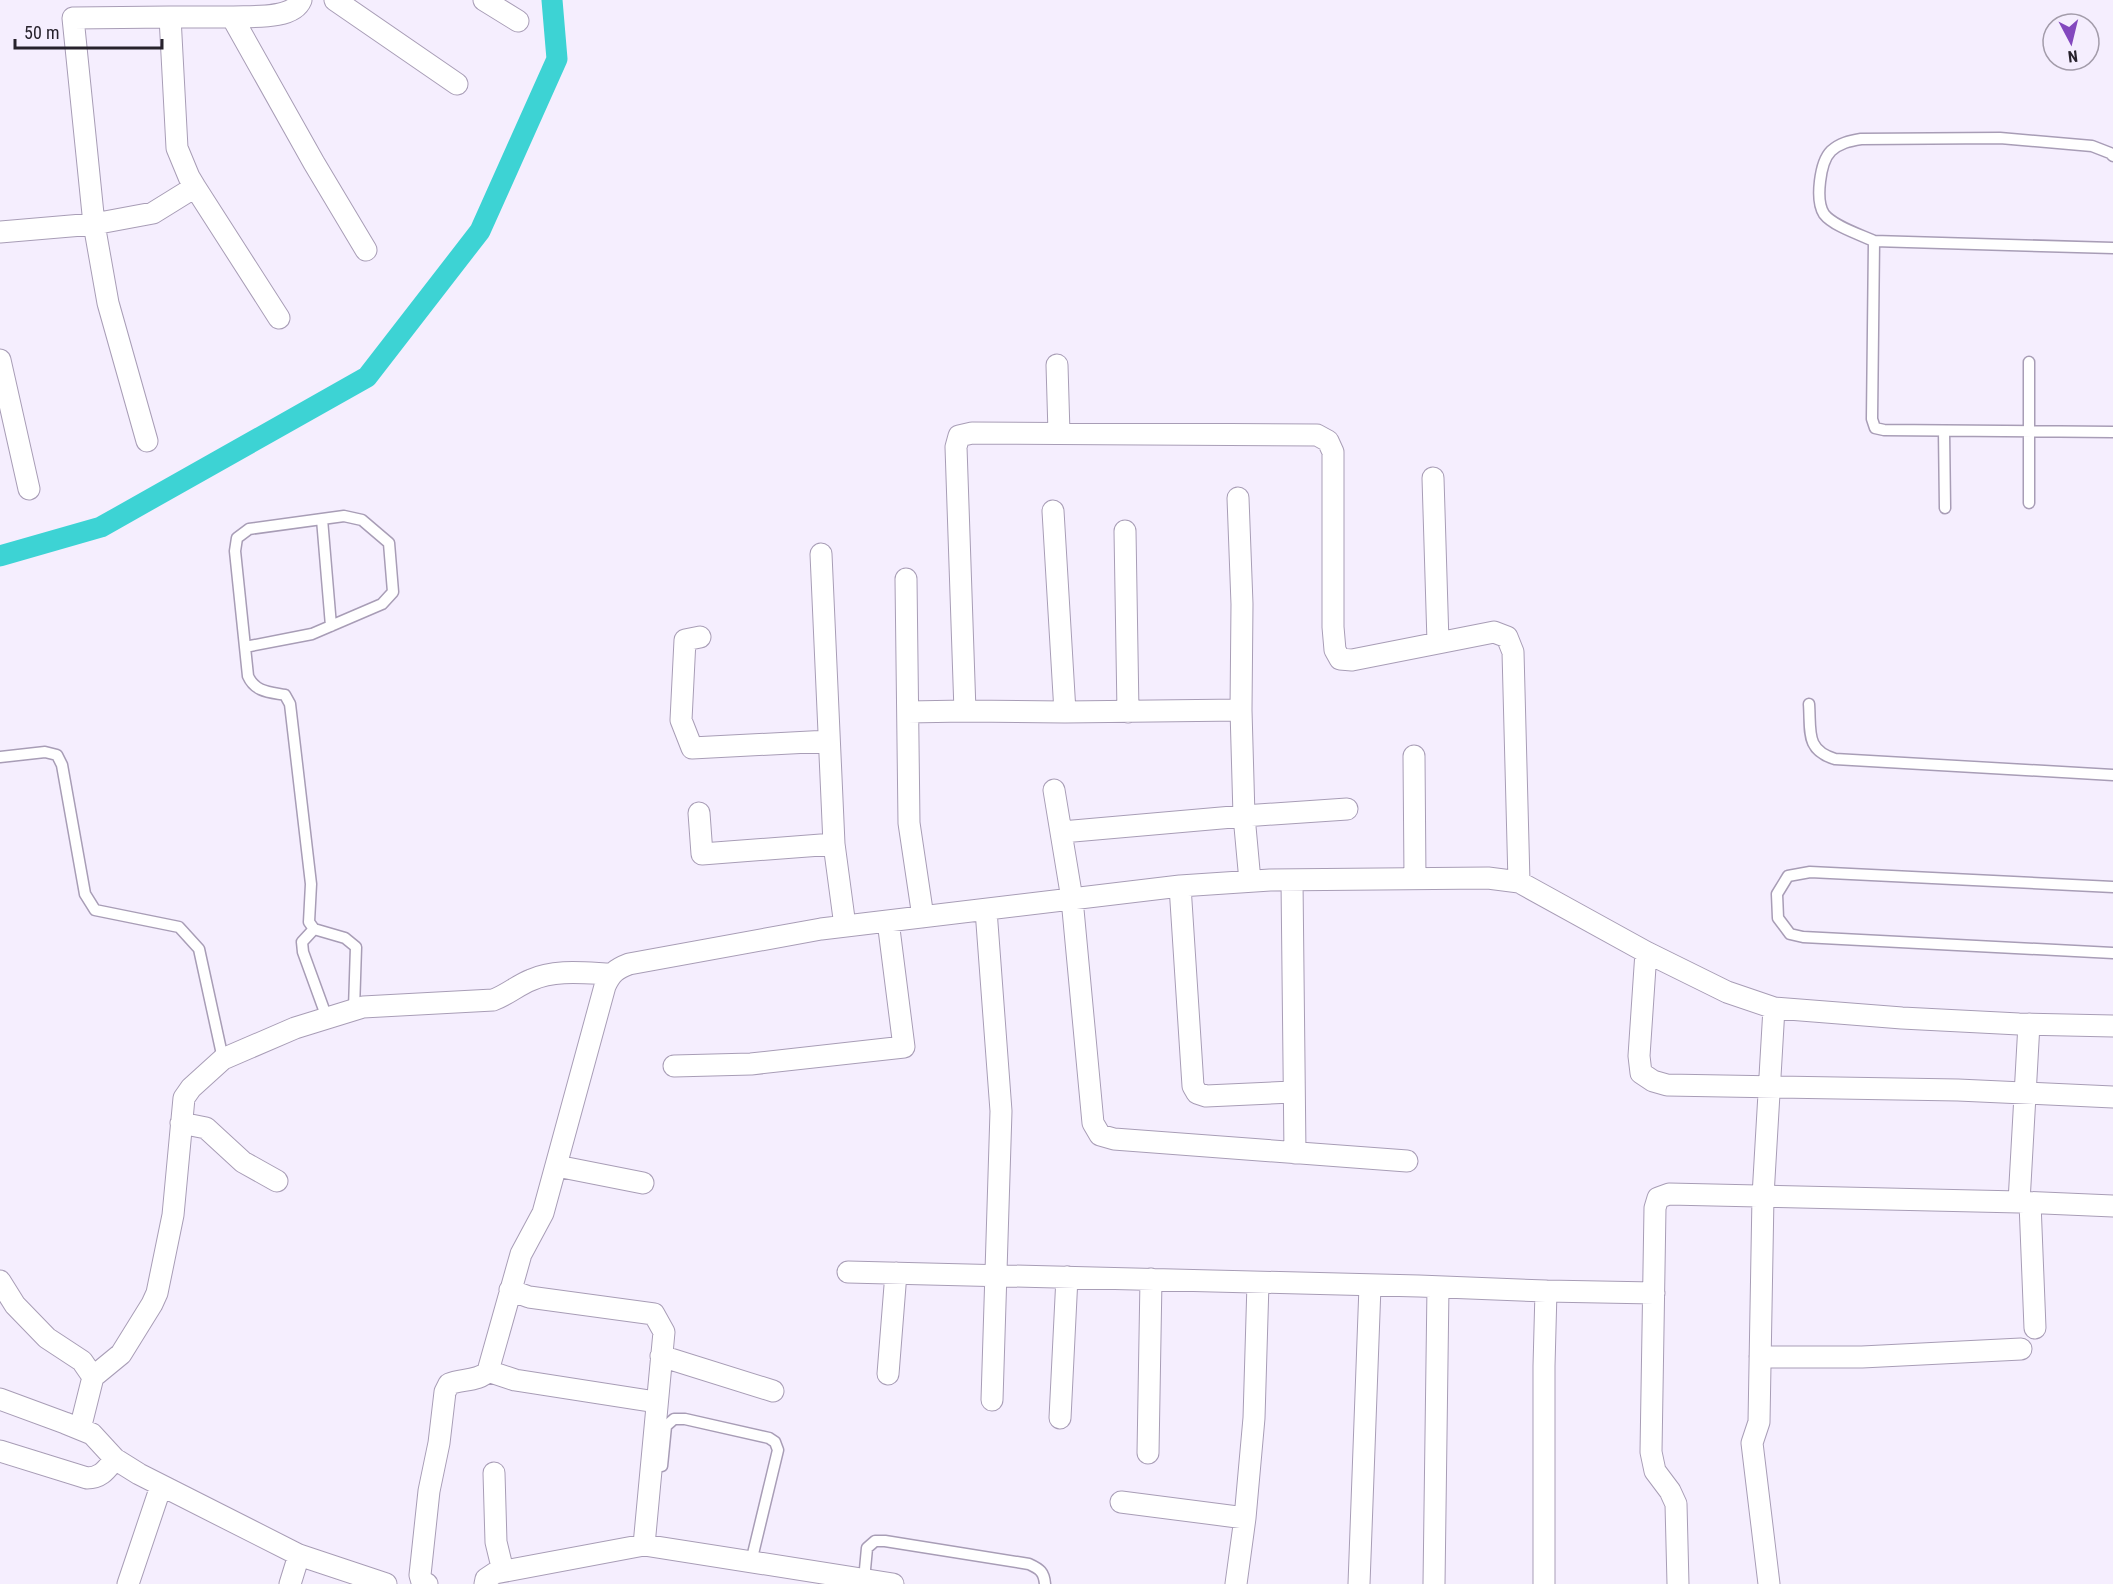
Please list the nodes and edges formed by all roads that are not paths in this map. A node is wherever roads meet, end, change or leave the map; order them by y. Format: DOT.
graph roads {
  1 [pos="301,0"];
  2 [pos="335,0"];
  3 [pos="484,0"];
  4 [pos="74,9"];
  5 [pos="170,17"];
  6 [pos="232,17"];
  7 [pos="518,21"];
  8 [pos="457,84"];
  9 [pos="2113,156"];
  10 [pos="195,187"];
  11 [pos="94,224"];
  12 [pos="0,232"];
  13 [pos="1874,241"];
  14 [pos="2113,248"];
  15 [pos="366,250"];
  16 [pos="279,318"];
  17 [pos="0,360"];
  18 [pos="2029,362"];
  19 [pos="1057,365"];
  20 [pos="1944,431"];
  21 [pos="2029,432"];
  22 [pos="2113,432"];
  23 [pos="1059,433"];
  24 [pos="147,441"];
  25 [pos="1433,478"];
  26 [pos="29,489"];
  27 [pos="1238,498"];
  28 [pos="2029,503"];
  29 [pos="1945,508"];
  30 [pos="1053,511"];
  31 [pos="322,519"];
  32 [pos="1125,531"];
  33 [pos="821,554"];
  34 [pos="906,579"];
  35 [pos="331,626"];
  36 [pos="700,636"];
  37 [pos="1438,642"];
  38 [pos="245,647"];
  39 [pos="1809,704"];
  40 [pos="1240,710"];
  41 [pos="965,711"];
  42 [pos="908,712"];
  43 [pos="1065,712"];
  44 [pos="1128,712"];
  45 [pos="829,741"];
  46 [pos="1414,756"];
  47 [pos="0,757"];
  48 [pos="2113,775"];
  49 [pos="1054,790"];
  50 [pos="1347,809"];
  51 [pos="699,813"];
  52 [pos="1244,816"];
  53 [pos="1062,832"];
  54 [pos="834,844"];
  55 [pos="1415,878"];
  56 [pos="1292,880"];
  57 [pos="1250,881"];
  58 [pos="1519,882"];
  59 [pos="1180,886"];
  60 [pos="2113,887"];
  61 [pos="1072,899"];
  62 [pos="986,909"];
  63 [pos="923,917"];
  64 [pos="888,921"];
  65 [pos="845,926"];
  66 [pos="314,929"];
  67 [pos="1646,952"];
  68 [pos="2113,953"];
  69 [pos="611,974"];
  70 [pos="1774,1008"];
  71 [pos="354,1009"];
  72 [pos="327,1018"];
  73 [pos="2029,1024"];
  74 [pos="2113,1026"];
  75 [pos="223,1059"];
  76 [pos="674,1066"];
  77 [pos="1768,1085"];
  78 [pos="1292,1092"];
  79 [pos="2024,1092"];
  80 [pos="2113,1097"];
  81 [pos="181,1123"];
  82 [pos="1294,1153"];
  83 [pos="1407,1161"];
  84 [pos="557,1166"];
  85 [pos="277,1181"];
  86 [pos="643,1183"];
  87 [pos="1762,1196"];
  88 [pos="2025,1203"];
  89 [pos="2113,1206"];
  90 [pos="848,1272"];
  91 [pos="896,1273"];
  92 [pos="995,1276"];
  93 [pos="1067,1277"];
  94 [pos="1151,1279"];
  95 [pos="0,1281"];
  96 [pos="1258,1283"];
  97 [pos="1370,1286"];
  98 [pos="1438,1287"];
  99 [pos="510,1290"];
  100 [pos="1546,1291"];
  101 [pos="1654,1293"];
  102 [pos="2036,1328"];
  103 [pos="2021,1349"];
  104 [pos="660,1356"];
  105 [pos="1760,1357"];
  106 [pos="488,1371"];
  107 [pos="888,1374"];
  108 [pos="93,1377"];
  109 [pos="773,1391"];
  110 [pos="0,1399"];
  111 [pos="992,1400"];
  112 [pos="656,1402"];
  113 [pos="1060,1418"];
  114 [pos="80,1429"];
  115 [pos="0,1451"];
  116 [pos="1148,1453"];
  117 [pos="115,1459"];
  118 [pos="494,1473"];
  119 [pos="161,1486"];
  120 [pos="1121,1502"];
  121 [pos="1245,1518"];
  122 [pos="648,1545"];
  123 [pos="299,1555"];
  124 [pos="758,1570"];
  125 [pos="503,1571"];
  126 [pos="864,1582"];
  127 [pos="421,1583"];
  128 [pos="128,1584"];
  129 [pos="290,1584"];
  130 [pos="386,1584"];
  131 [pos="485,1584"];
  132 [pos="892,1584"];
  133 [pos="1045,1584"];
  134 [pos="1236,1584"];
  135 [pos="1359,1584"];
  136 [pos="1434,1584"];
  137 [pos="1544,1584"];
  138 [pos="1678,1584"];
  139 [pos="1769,1584"];
  1 -- 6 [label="street"];
  2 -- 8 [label="street"];
  3 -- 7 [label="street"];
  4 -- 5 [label="street"];
  4 -- 11 [label="street"];
  5 -- 6 [label="street"];
  5 -- 10 [label="street"];
  6 -- 15 [label="street"];
  9 -- 13 [label="lane"];
  10 -- 11 [label="street"];
  10 -- 16 [label="street"];
  11 -- 12 [label="street"];
  11 -- 24 [label="street"];
  13 -- 14 [label="lane"];
  13 -- 20 [label="lane"];
  17 -- 26 [label="street"];
  18 -- 21 [label="lane"];
  19 -- 23 [label="street"];
  20 -- 21 [label="lane"];
  20 -- 29 [label="lane"];
  21 -- 22 [label="lane"];
  21 -- 28 [label="lane"];
  23 -- 37 [label="street"];
  23 -- 41 [label="street"];
  25 -- 37 [label="street"];
  27 -- 40 [label="street"];
  30 -- 43 [label="street"];
  31 -- 35 [label="lane"];
  31 -- 35 [label="lane"];
  31 -- 38 [label="lane"];
  32 -- 44 [label="street"];
  33 -- 45 [label="street"];
  34 -- 42 [label="street"];
  35 -- 38 [label="lane"];
  36 -- 45 [label="street"];
  37 -- 58 [label="street"];
  38 -- 66 [label="lane"];
  39 -- 48 [label="lane"];
  40 -- 44 [label="street"];
  40 -- 52 [label="street"];
  41 -- 42 [label="street"];
  41 -- 43 [label="street"];
  42 -- 63 [label="street"];
  43 -- 44 [label="street"];
  45 -- 54 [label="street"];
  46 -- 55 [label="street"];
  47 -- 75 [label="lane"];
  49 -- 53 [label="street"];
  50 -- 52 [label="street"];
  51 -- 54 [label="street"];
  52 -- 53 [label="street"];
  52 -- 57 [label="street"];
  53 -- 61 [label="street"];
  54 -- 65 [label="street"];
  55 -- 56 [label="street"];
  55 -- 58 [label="street"];
  56 -- 57 [label="street"];
  56 -- 78 [label="street"];
  57 -- 59 [label="street"];
  58 -- 67 [label="street"];
  59 -- 61 [label="street"];
  59 -- 78 [label="street"];
  60 -- 68 [label="lane"];
  61 -- 62 [label="street"];
  61 -- 82 [label="street"];
  62 -- 63 [label="street"];
  62 -- 92 [label="street"];
  63 -- 64 [label="street"];
  64 -- 65 [label="street"];
  64 -- 76 [label="street"];
  65 -- 69 [label="street"];
  66 -- 71 [label="lane"];
  66 -- 72 [label="lane"];
  67 -- 70 [label="street"];
  67 -- 77 [label="street"];
  69 -- 71 [label="street"];
  69 -- 84 [label="street"];
  70 -- 73 [label="street"];
  70 -- 77 [label="street"];
  71 -- 72 [label="street"];
  72 -- 75 [label="street"];
  73 -- 74 [label="street"];
  73 -- 79 [label="street"];
  75 -- 81 [label="street"];
  77 -- 79 [label="street"];
  77 -- 87 [label="street"];
  78 -- 82 [label="street"];
  79 -- 80 [label="street"];
  79 -- 88 [label="street"];
  81 -- 85 [label="street"];
  81 -- 108 [label="street"];
  82 -- 83 [label="street"];
  84 -- 86 [label="street"];
  84 -- 99 [label="street"];
  87 -- 88 [label="street"];
  87 -- 101 [label="street"];
  87 -- 105 [label="street"];
  88 -- 89 [label="street"];
  88 -- 102 [label="street"];
  90 -- 91 [label="street"];
  91 -- 92 [label="street"];
  91 -- 107 [label="street"];
  92 -- 93 [label="street"];
  92 -- 111 [label="street"];
  93 -- 94 [label="street"];
  93 -- 113 [label="street"];
  94 -- 96 [label="street"];
  94 -- 116 [label="street"];
  95 -- 108 [label="street"];
  96 -- 97 [label="street"];
  96 -- 121 [label="street"];
  97 -- 98 [label="street"];
  97 -- 135 [label="street"];
  98 -- 100 [label="street"];
  98 -- 136 [label="street"];
  99 -- 104 [label="street"];
  99 -- 106 [label="street"];
  100 -- 101 [label="street"];
  100 -- 137 [label="street"];
  101 -- 138 [label="street"];
  103 -- 105 [label="street"];
  104 -- 109 [label="street"];
  104 -- 112 [label="street"];
  105 -- 139 [label="street"];
  106 -- 112 [label="street"];
  106 -- 127 [label="street"];
  108 -- 114 [label="street"];
  110 -- 114 [label="street"];
  112 -- 122 [label="street"];
  114 -- 117 [label="street"];
  115 -- 117 [label="street"];
  117 -- 119 [label="street"];
  118 -- 125 [label="street"];
  119 -- 123 [label="street"];
  119 -- 128 [label="street"];
  120 -- 121 [label="street"];
  121 -- 134 [label="street"];
  122 -- 124 [label="street"];
  122 -- 124 [label="lane"];
  122 -- 125 [label="street"];
  123 -- 129 [label="street"];
  123 -- 130 [label="street"];
  124 -- 126 [label="street"];
  125 -- 131 [label="street"];
  126 -- 132 [label="street"];
  126 -- 133 [label="lane"];
}
